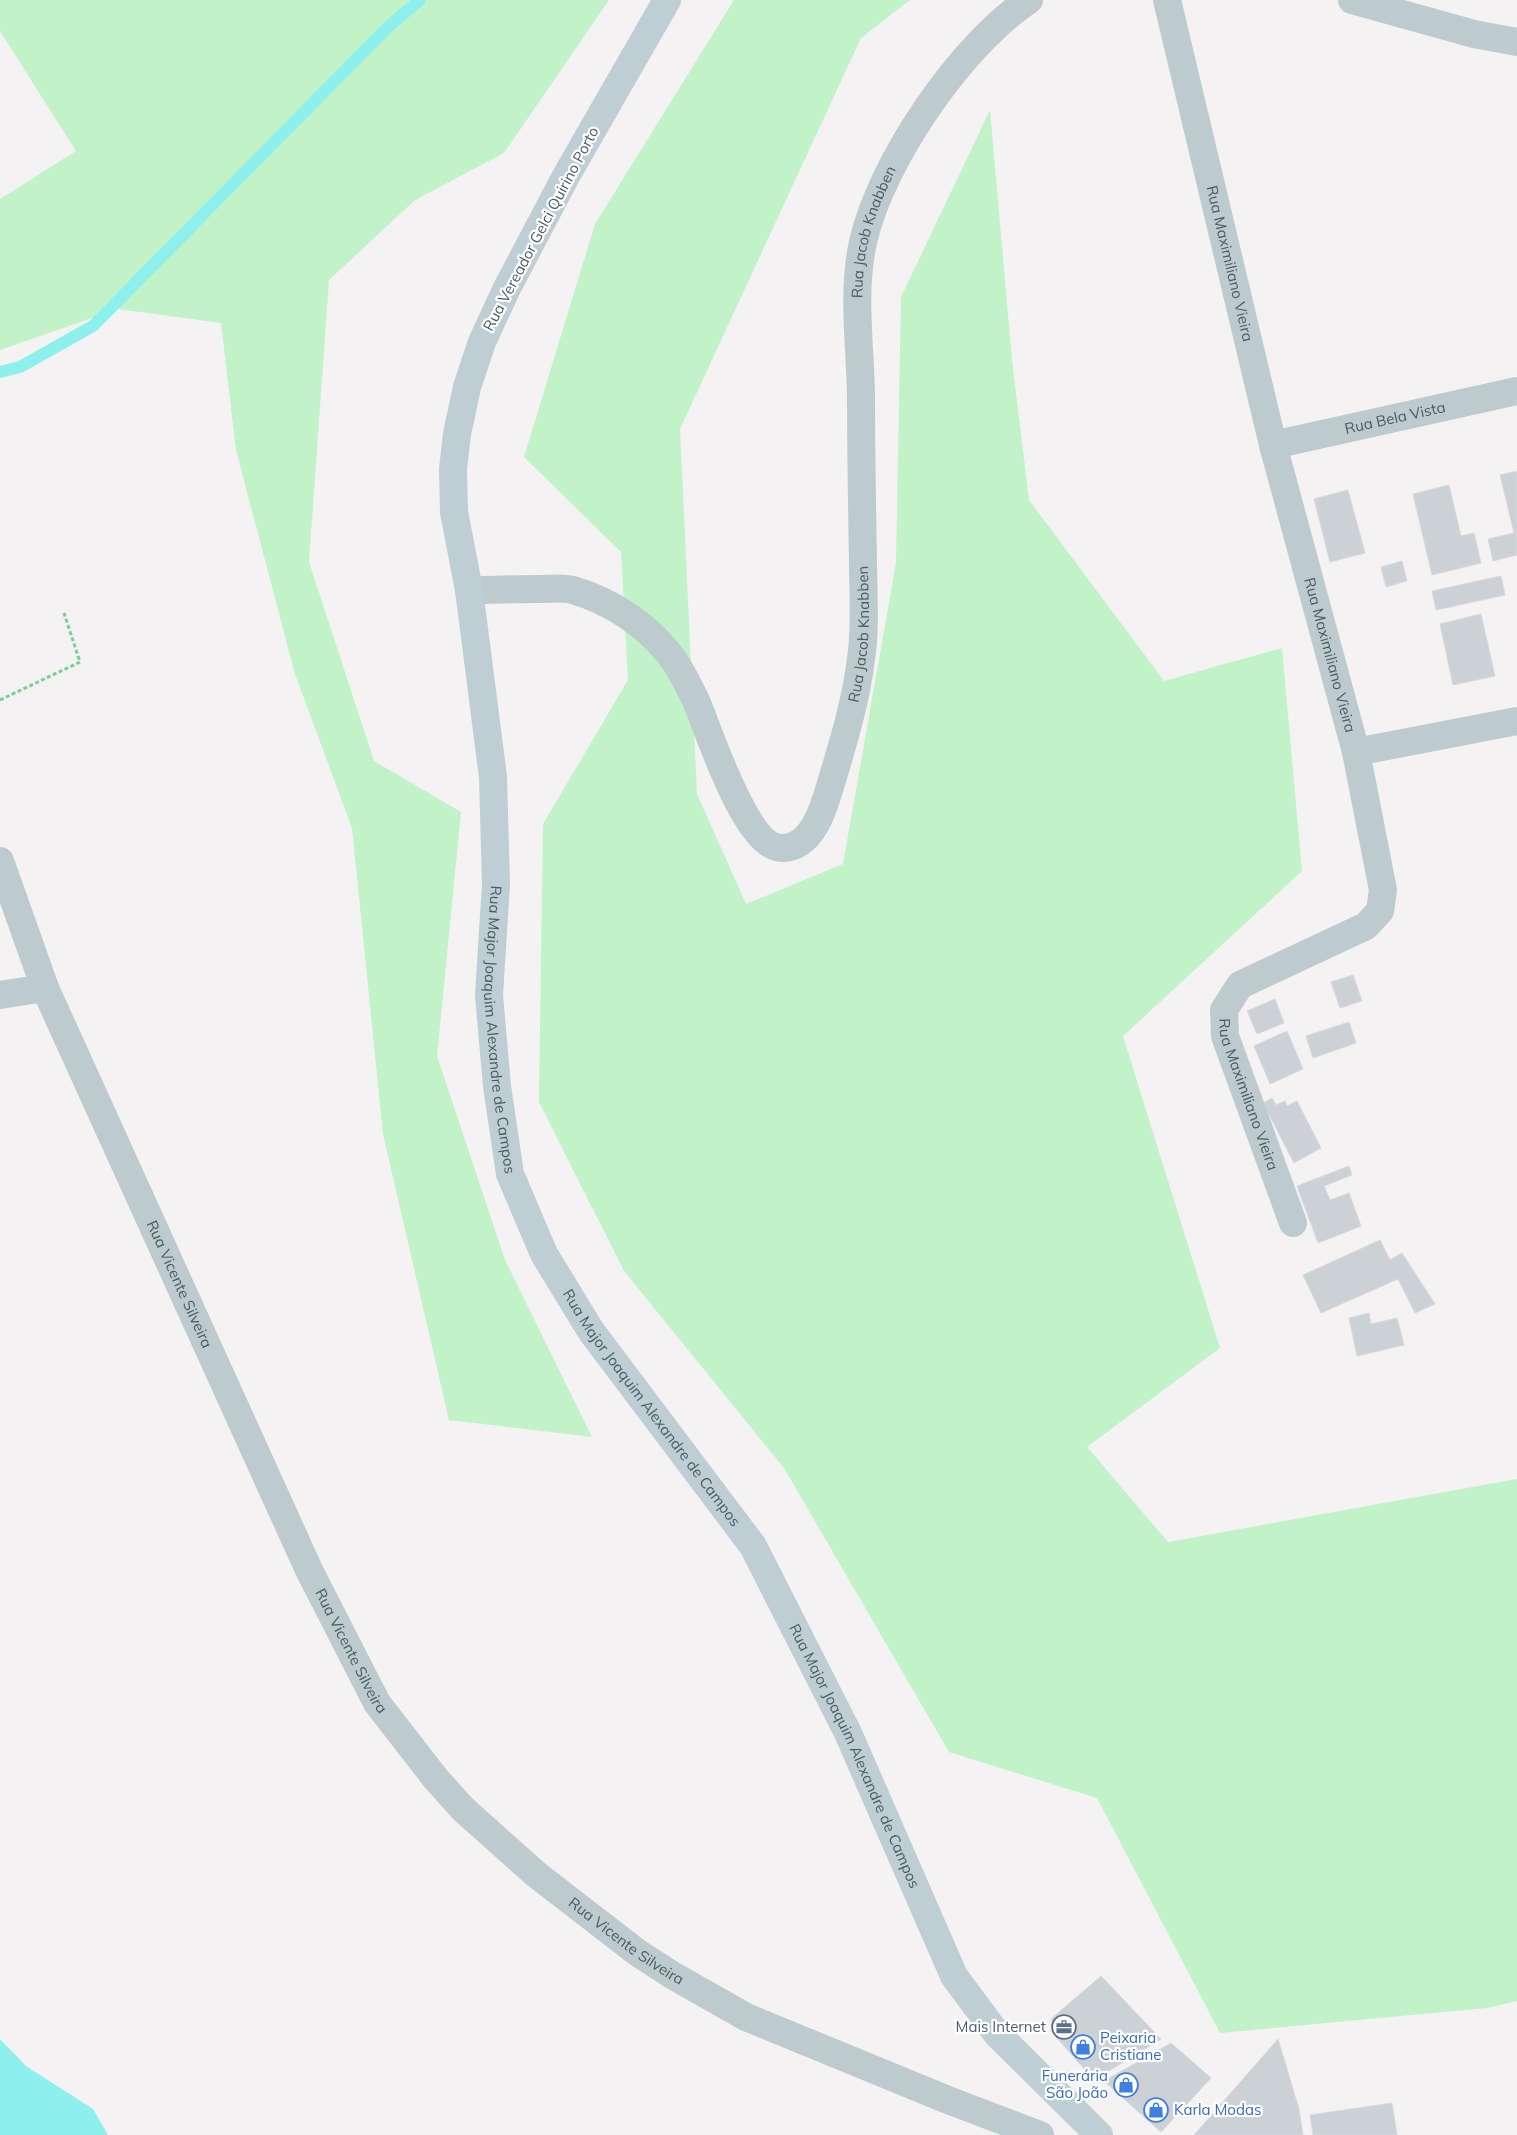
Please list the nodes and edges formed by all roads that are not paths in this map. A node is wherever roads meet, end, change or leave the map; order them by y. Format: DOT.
graph roads {
  1 [pos="667,0"];
  2 [pos="1029,0"];
  3 [pos="1167,0"];
  4 [pos="1352,0"];
  5 [pos="1517,42"];
  6 [pos="1517,391"];
  7 [pos="1273,445"];
  8 [pos="469,590"];
  9 [pos="1517,721"];
  10 [pos="1356,752"];
  11 [pos="0,861"];
  12 [pos="45,988"];
  13 [pos="0,995"];
  14 [pos="1293,1223"];
  15 [pos="1040,2135"];
  16 [pos="1099,2135"];
  1 -- 8 [label="main road, Rua Vereador Gelci Quirino Porto"];
  2 -- 8 [label="street, Rua Jacob Knabben"];
  3 -- 7 [label="street, Rua Maximiliano Vieira"];
  4 -- 5 [label="street"];
  6 -- 7 [label="street, Rua Bela Vista"];
  7 -- 10 [label="street, Rua Maximiliano Vieira"];
  8 -- 16 [label="main road, Rua Major Joaquim Alexandre de Campos"];
  9 -- 10 [label="street"];
  10 -- 14 [label="street, Rua Maximiliano Vieira"];
  11 -- 12 [label="street, Rua Vicente Silveira"];
  12 -- 13 [label="street"];
  12 -- 15 [label="street, Rua Vicente Silveira"];
}
